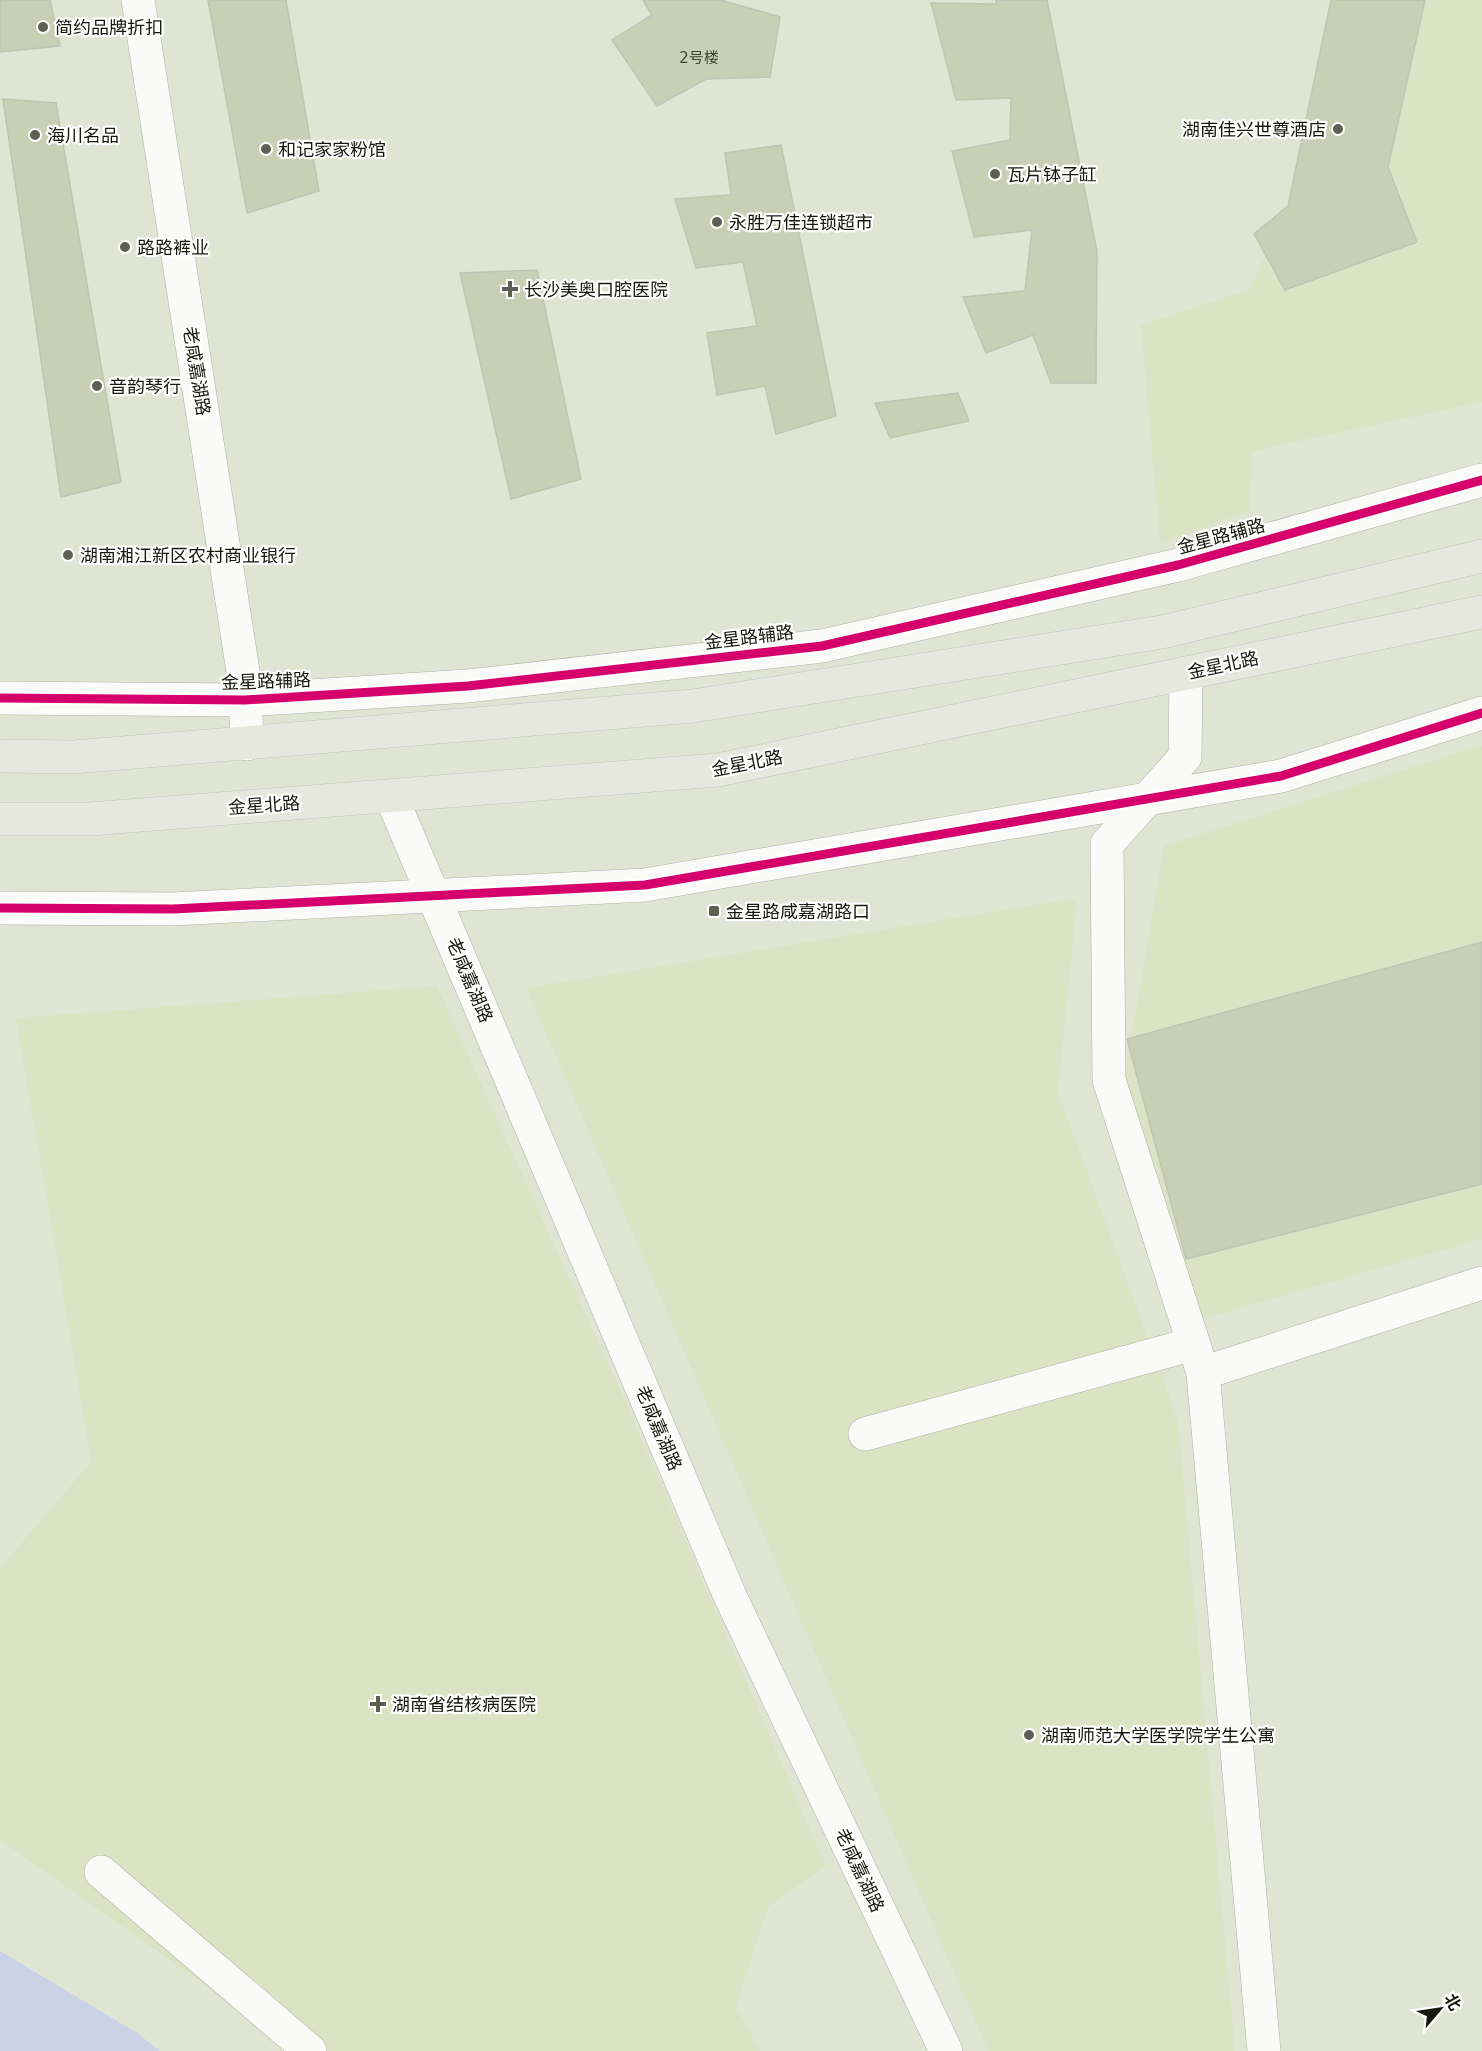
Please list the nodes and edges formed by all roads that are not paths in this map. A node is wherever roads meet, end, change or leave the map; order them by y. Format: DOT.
graph roads {
  1 [pos="138,0"];
  2 [pos="1482,480"];
  3 [pos="1482,556"];
  4 [pos="1482,612"];
  5 [pos="1186,673"];
  6 [pos="0,698"];
  7 [pos="246,700"];
  8 [pos="1482,713"];
  9 [pos="248,744"];
  10 [pos="0,756"];
  11 [pos="392,795"];
  12 [pos="0,819"];
  13 [pos="0,908"];
  14 [pos="1482,1283"];
  15 [pos="1198,1358"];
  16 [pos="865,1434"];
  17 [pos="101,1872"];
  18 [pos="310,2051"];
  19 [pos="946,2051"];
  20 [pos="1264,2051"];
  1 -- 7 [label="street, 老咸嘉湖路"];
  2 -- 7 [label="street, 金星路辅路"];
  3 -- 9 [label="main road"];
  4 -- 5 [label="main road, 金星北路"];
  5 -- 11 [label="main road, 金星北路"];
  5 -- 15 [label="street"];
  6 -- 7 [label="street, 金星路辅路"];
  7 -- 9 [label="street, 老咸嘉湖路"];
  8 -- 13 [label="street"];
  9 -- 10 [label="main road"];
  11 -- 12 [label="main road, 金星北路"];
  11 -- 19 [label="street, 老咸嘉湖路"];
  14 -- 15 [label="street"];
  15 -- 16 [label="street"];
  15 -- 20 [label="street"];
  17 -- 18 [label="street"];
}
